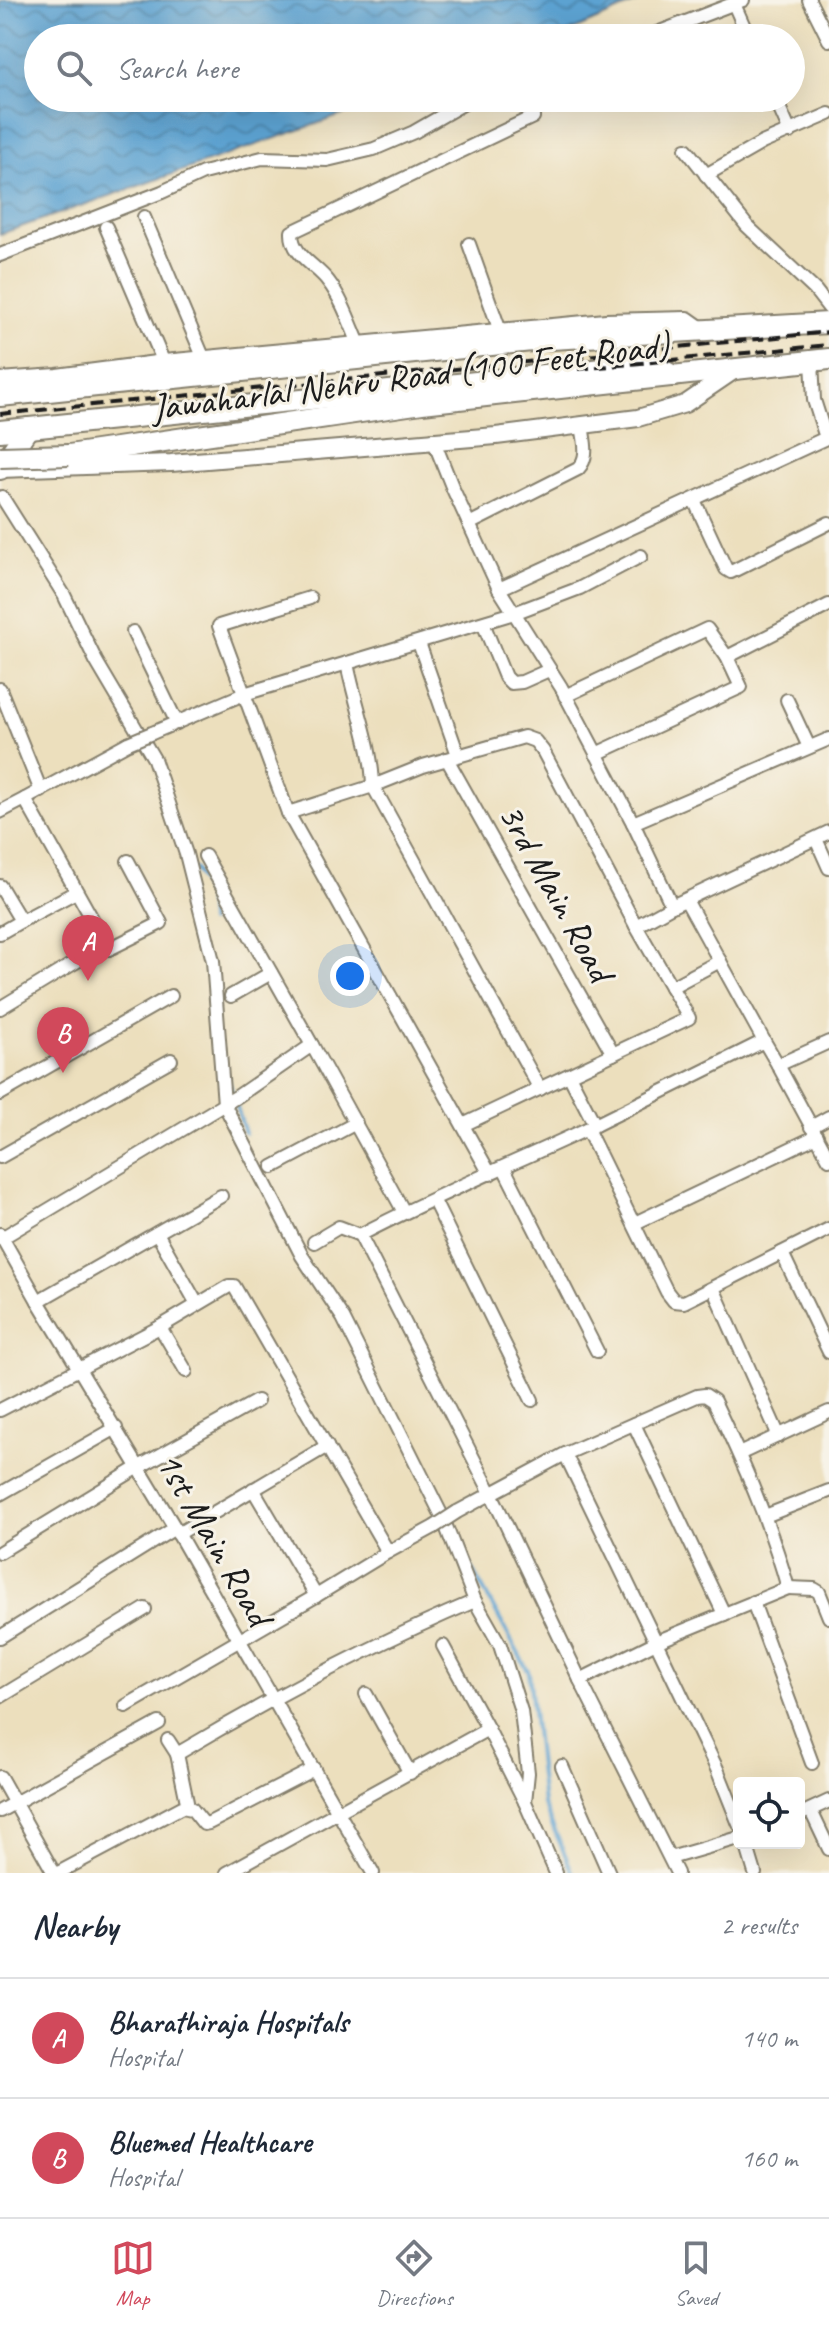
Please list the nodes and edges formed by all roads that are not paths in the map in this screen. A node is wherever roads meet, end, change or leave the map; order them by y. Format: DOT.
graph roads {
  1 [pos="809,0"];
  2 [pos="739,2"];
  3 [pos="681,24"];
  4 [pos="745,24"];
  5 [pos="829,40"];
  6 [pos="449,112"];
  7 [pos="781,112"];
  8 [pos="829,114"];
  9 [pos="533,117"];
  10 [pos="790,132"];
  11 [pos="686,149"];
  12 [pos="706,175"];
  13 [pos="144,217"];
  14 [pos="106,227"];
  15 [pos="469,244"];
  16 [pos="0,255"];
  17 [pos="829,308"];
  18 [pos="829,323"];
  19 [pos="500,331"];
  20 [pos="670,331"];
  21 [pos="705,332"];
  22 [pos="359,344"];
  23 [pos="204,359"];
  24 [pos="820,360"];
  25 [pos="164,363"];
  26 [pos="732,372"];
  27 [pos="674,376"];
  28 [pos="0,381"];
  29 [pos="0,396"];
  30 [pos="0,408"];
  31 [pos="582,425"];
  32 [pos="28,428"];
  33 [pos="0,431"];
  34 [pos="433,439"];
  35 [pos="828,441"];
  36 [pos="0,457"];
  37 [pos="0,469"];
  38 [pos="2,497"];
  39 [pos="694,500"];
  40 [pos="829,523"];
  41 [pos="469,524"];
  42 [pos="641,556"];
  43 [pos="499,589"];
  44 [pos="310,598"];
  45 [pos="829,605"];
  46 [pos="514,613"];
  47 [pos="483,623"];
  48 [pos="133,632"];
  49 [pos="419,643"];
  50 [pos="727,657"];
  51 [pos="347,663"];
  52 [pos="549,670"];
  53 [pos="0,689"];
  54 [pos="244,694"];
  55 [pos="565,696"];
  56 [pos="787,700"];
  57 [pos="177,723"];
  58 [pos="829,739"];
  59 [pos="809,747"];
  60 [pos="596,754"];
  61 [pos="452,757"];
  62 [pos="373,786"];
  63 [pos="41,791"];
  64 [pos="25,799"];
  65 [pos="0,812"];
  66 [pos="288,813"];
  67 [pos="633,823"];
  68 [pos="829,832"];
  69 [pos="816,839"];
  70 [pos="205,856"];
  71 [pos="128,861"];
  72 [pos="829,868"];
  73 [pos="0,886"];
  74 [pos="76,892"];
  75 [pos="686,900"];
  76 [pos="672,906"];
  77 [pos="21,921"];
  78 [pos="636,926"];
  79 [pos="0,933"];
  80 [pos="79,960"];
  81 [pos="720,961"];
  82 [pos="271,973"];
  83 [pos="671,987"];
  84 [pos="171,996"];
  85 [pos="231,996"];
  86 [pos="0,1008"];
  87 [pos="764,1041"];
  88 [pos="829,1042"];
  89 [pos="312,1045"];
  90 [pos="613,1054"];
  91 [pos="171,1060"];
  92 [pos="778,1065"];
  93 [pos="569,1075"];
  94 [pos="540,1089"];
  95 [pos="0,1094"];
  96 [pos="230,1100"];
  97 [pos="829,1117"];
  98 [pos="356,1123"];
  99 [pos="463,1125"];
  100 [pos="591,1127"];
  101 [pos="814,1131"];
  102 [pos="0,1157"];
  103 [pos="829,1159"];
  104 [pos="273,1167"];
  105 [pos="504,1168"];
  106 [pos="490,1174"];
  107 [pos="221,1196"];
  108 [pos="434,1201"];
  109 [pos="404,1212"];
  110 [pos="635,1223"];
  111 [pos="829,1229"];
  112 [pos="157,1233"];
  113 [pos="360,1235"];
  114 [pos="1,1237"];
  115 [pos="314,1242"];
  116 [pos="782,1253"];
  117 [pos="713,1288"];
  118 [pos="38,1301"];
  119 [pos="197,1304"];
  120 [pos="160,1327"];
  121 [pos="597,1351"];
  122 [pos="829,1352"];
  123 [pos="79,1368"];
  124 [pos="186,1371"];
  125 [pos="532,1400"];
  126 [pos="257,1401"];
  127 [pos="0,1410"];
  128 [pos="829,1412"];
  129 [pos="634,1424"];
  130 [pos="116,1428"];
  131 [pos="779,1436"];
  132 [pos="327,1446"];
  133 [pos="565,1454"];
  134 [pos="739,1454"];
  135 [pos="139,1467"];
  136 [pos="253,1489"];
  137 [pos="829,1491"];
  138 [pos="491,1493"];
  139 [pos="0,1494"];
  140 [pos="765,1516"];
  141 [pos="176,1531"];
  142 [pos="0,1552"];
  143 [pos="388,1552"];
  144 [pos="788,1588"];
  145 [pos="316,1596"];
  146 [pos="475,1601"];
  147 [pos="753,1602"];
  148 [pos="145,1609"];
  149 [pos="724,1614"];
  150 [pos="829,1617"];
  151 [pos="0,1637"];
  152 [pos="239,1641"];
  153 [pos="656,1642"];
  154 [pos="443,1646"];
  155 [pos="580,1680"];
  156 [pos="366,1694"];
  157 [pos="0,1697"];
  158 [pos="272,1698"];
  159 [pos="126,1706"];
  160 [pos="159,1723"];
  161 [pos="488,1729"];
  162 [pos="168,1740"];
  163 [pos="177,1754"];
  164 [pos="812,1763"];
  165 [pos="562,1766"];
  166 [pos="314,1769"];
  167 [pos="410,1773"];
  168 [pos="0,1777"];
  169 [pos="829,1801"];
  170 [pos="525,1802"];
  171 [pos="15,1803"];
  172 [pos="188,1807"];
  173 [pos="733,1809"];
  174 [pos="0,1811"];
  175 [pos="338,1813"];
  176 [pos="805,1813"];
  177 [pos="733,1840"];
  178 [pos="748,1849"];
  179 [pos="829,1849"];
  180 [pos="670,1858"];
  181 [pos="56,1873"];
  182 [pos="227,1873"];
  183 [pos="373,1873"];
  184 [pos="556,1873"];
  185 [pos="609,1873"];
  186 [pos="677,1873"];
  187 [pos="755,1873"];
  1 -- 5 [label="street"];
  2 -- 3 [label="street"];
  2 -- 4 [label="street"];
  6 -- 16 [label="street"];
  7 -- 10 [label="street"];
  8 -- 10 [label="street"];
  9 -- 22 [label="street"];
  10 -- 12 [label="street"];
  11 -- 12 [label="street"];
  12 -- 17 [label="street"];
  13 -- 23 [label="street"];
  14 -- 25 [label="street"];
  15 -- 19 [label="street"];
  18 -- 21 [label="main road, Jawaharlal Nehru Road (100 Feet Road)"];
  19 -- 21 [label="street"];
  19 -- 22 [label="street"];
  20 -- 21 [label="main road, Jawaharlal Nehru Road (100 Feet Road)"];
  20 -- 29 [label="main road, Jawaharlal Nehru Road (100 Feet Road)"];
  20 -- 30 [label="main road"];
  22 -- 23 [label="street"];
  23 -- 25 [label="street"];
  24 -- 26 [label="main road, Jawaharlal Nehru Road (100 Feet Road)"];
  24 -- 35 [label="street"];
  25 -- 28 [label="street"];
  26 -- 27 [label="main road, Jawaharlal Nehru Road (100 Feet Road)"];
  26 -- 31 [label="street"];
  27 -- 32 [label="main road"];
  27 -- 36 [label="main road, Jawaharlal Nehru Road (100 Feet Road), bridge"];
  31 -- 34 [label="street"];
  31 -- 41 [label="street"];
  32 -- 33 [label="main road"];
  32 -- 37 [label="main road"];
  34 -- 37 [label="street"];
  34 -- 41 [label="street"];
  35 -- 39 [label="street"];
  38 -- 96 [label="street"];
  39 -- 40 [label="street"];
  39 -- 43 [label="street"];
  41 -- 43 [label="street"];
  42 -- 46 [label="street"];
  43 -- 46 [label="street"];
  44 -- 54 [label="street"];
  45 -- 50 [label="street"];
  46 -- 47 [label="street"];
  46 -- 52 [label="street"];
  47 -- 49 [label="street"];
  47 -- 52 [label="street"];
  48 -- 57 [label="street"];
  49 -- 51 [label="street"];
  49 -- 61 [label="street, 3rd Main Road"];
  50 -- 55 [label="street"];
  50 -- 60 [label="street"];
  51 -- 54 [label="street"];
  51 -- 62 [label="street"];
  52 -- 55 [label="street"];
  53 -- 63 [label="street"];
  54 -- 57 [label="street"];
  54 -- 66 [label="street"];
  55 -- 60 [label="street"];
  56 -- 59 [label="street"];
  57 -- 63 [label="street, bridge"];
  58 -- 59 [label="street"];
  59 -- 67 [label="street"];
  60 -- 67 [label="street"];
  61 -- 62 [label="street"];
  61 -- 78 [label="street"];
  61 -- 90 [label="street, 3rd Main Road"];
  62 -- 66 [label="street"];
  62 -- 94 [label="street"];
  63 -- 64 [label="street"];
  64 -- 65 [label="street"];
  64 -- 74 [label="street"];
  66 -- 99 [label="street"];
  67 -- 76 [label="street"];
  68 -- 69 [label="street"];
  69 -- 72 [label="street"];
  69 -- 75 [label="street"];
  70 -- 82 [label="street"];
  71 -- 74 [label="street"];
  73 -- 77 [label="street"];
  74 -- 77 [label="street"];
  75 -- 76 [label="street"];
  75 -- 81 [label="street"];
  76 -- 78 [label="street"];
  77 -- 79 [label="street"];
  78 -- 83 [label="street"];
  80 -- 86 [label="street"];
  81 -- 83 [label="street"];
  81 -- 87 [label="street"];
  82 -- 85 [label="street"];
  82 -- 89 [label="street"];
  83 -- 90 [label="street"];
  84 -- 95 [label="street"];
  87 -- 92 [label="street"];
  87 -- 100 [label="street"];
  88 -- 92 [label="street"];
  89 -- 96 [label="street"];
  89 -- 98 [label="street"];
  90 -- 93 [label="street"];
  91 -- 102 [label="street"];
  92 -- 101 [label="street"];
  93 -- 94 [label="street"];
  93 -- 100 [label="street"];
  94 -- 99 [label="street"];
  96 -- 114 [label="street"];
  96 -- 146 [label="street"];
  97 -- 101 [label="street"];
  98 -- 104 [label="street"];
  98 -- 109 [label="street"];
  99 -- 106 [label="street"];
  100 -- 105 [label="street"];
  100 -- 110 [label="street"];
  101 -- 103 [label="street"];
  101 -- 110 [label="street"];
  105 -- 106 [label="street"];
  105 -- 121 [label="street"];
  106 -- 108 [label="street"];
  107 -- 112 [label="street"];
  108 -- 109 [label="street"];
  108 -- 125 [label="street"];
  109 -- 113 [label="street"];
  110 -- 117 [label="street"];
  111 -- 116 [label="street"];
  112 -- 118 [label="street"];
  112 -- 119 [label="street"];
  113 -- 115 [label="street"];
  113 -- 138 [label="street"];
  114 -- 118 [label="street, 1st Main Road"];
  116 -- 117 [label="street"];
  116 -- 122 [label="street"];
  117 -- 131 [label="street"];
  118 -- 123 [label="street, 1st Main Road"];
  119 -- 120 [label="street"];
  119 -- 132 [label="street"];
  120 -- 123 [label="street"];
  120 -- 124 [label="street"];
  123 -- 127 [label="street"];
  123 -- 130 [label="street, 1st Main Road"];
  126 -- 135 [label="street"];
  128 -- 131 [label="street"];
  129 -- 133 [label="street"];
  129 -- 134 [label="street"];
  129 -- 149 [label="street"];
  130 -- 135 [label="street, 1st Main Road"];
  130 -- 139 [label="street"];
  131 -- 134 [label="street"];
  132 -- 136 [label="street"];
  132 -- 143 [label="street"];
  133 -- 138 [label="street"];
  133 -- 153 [label="street"];
  134 -- 140 [label="street"];
  135 -- 141 [label="street, 1st Main Road"];
  135 -- 142 [label="street"];
  136 -- 141 [label="street"];
  136 -- 145 [label="street"];
  137 -- 140 [label="street"];
  138 -- 143 [label="street, bridge"];
  138 -- 155 [label="street"];
  140 -- 144 [label="street"];
  141 -- 151 [label="street"];
  141 -- 152 [label="street, 1st Main Road"];
  143 -- 145 [label="street"];
  144 -- 147 [label="street"];
  144 -- 150 [label="street"];
  145 -- 152 [label="street"];
  146 -- 158 [label="street"];
  146 -- 170 [label="street"];
  147 -- 149 [label="street"];
  147 -- 164 [label="street"];
  148 -- 157 [label="street"];
  149 -- 153 [label="street"];
  152 -- 158 [label="street, 1st Main Road"];
  152 -- 159 [label="street"];
  153 -- 155 [label="street"];
  153 -- 173 [label="street"];
  154 -- 161 [label="street"];
  155 -- 180 [label="street"];
  156 -- 167 [label="street"];
  158 -- 163 [label="street"];
  158 -- 166 [label="street, 1st Main Road"];
  160 -- 171 [label="street"];
  161 -- 167 [label="street"];
  161 -- 170 [label="street"];
  162 -- 163 [label="street"];
  163 -- 172 [label="street"];
  165 -- 185 [label="street"];
  166 -- 172 [label="street"];
  166 -- 175 [label="street, 1st Main Road"];
  167 -- 175 [label="street"];
  168 -- 171 [label="street"];
  169 -- 176 [label="street"];
  170 -- 184 [label="street"];
  171 -- 174 [label="street"];
  171 -- 181 [label="street"];
  172 -- 181 [label="street"];
  175 -- 182 [label="street"];
  175 -- 183 [label="street, 1st Main Road"];
  176 -- 179 [label="street"];
  177 -- 180 [label="street"];
  178 -- 187 [label="street"];
  180 -- 186 [label="street"];
}
